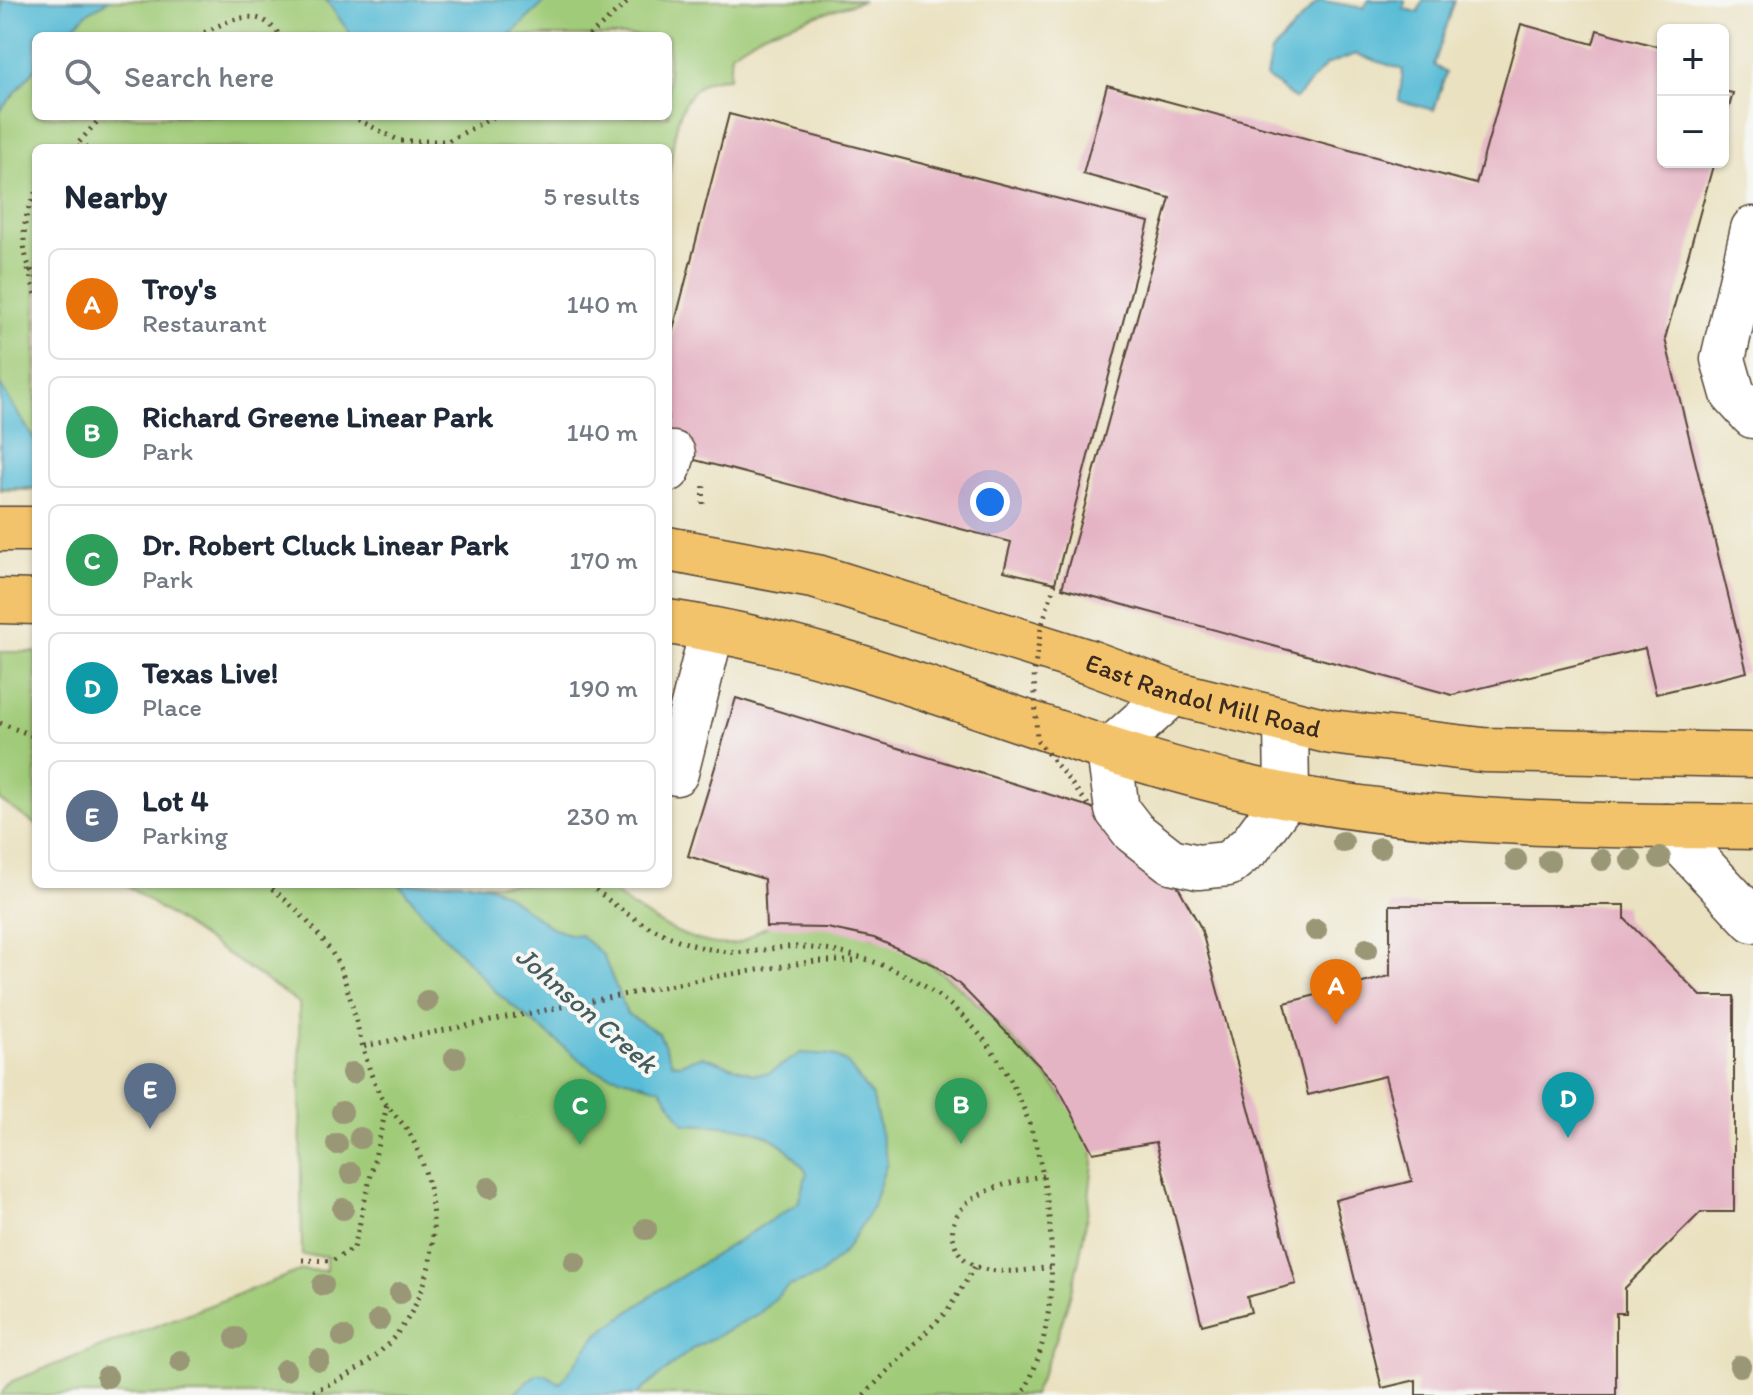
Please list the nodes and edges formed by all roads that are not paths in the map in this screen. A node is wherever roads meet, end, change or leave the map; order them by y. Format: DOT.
graph roads {
  1 [pos="1753,229"];
  2 [pos="1753,416"];
  3 [pos="0,529"];
  4 [pos="32,529"];
  5 [pos="672,550"];
  6 [pos="0,601"];
  7 [pos="32,602"];
  8 [pos="672,623"];
  9 [pos="712,630"];
  10 [pos="1173,693"];
  11 [pos="1286,722"];
  12 [pos="1109,751"];
  13 [pos="1753,755"];
  14 [pos="676,773"];
  15 [pos="1287,796"];
  16 [pos="1665,826"];
  17 [pos="1753,827"];
  18 [pos="1753,920"];
  1 -- 2 [label="lane"];
  3 -- 4 [label="main road"];
  5 -- 10 [label="main road, East Randol Mill Road"];
  6 -- 7 [label="main road"];
  8 -- 9 [label="main road"];
  9 -- 12 [label="main road"];
  9 -- 14 [label="lane"];
  10 -- 11 [label="main road, East Randol Mill Road"];
  10 -- 12 [label="lane"];
  11 -- 13 [label="main road, East Randol Mill Road"];
  11 -- 15 [label="lane"];
  12 -- 15 [label="main road"];
  12 -- 15 [label="lane"];
  15 -- 16 [label="main road"];
  16 -- 17 [label="main road"];
  16 -- 18 [label="lane"];
}
